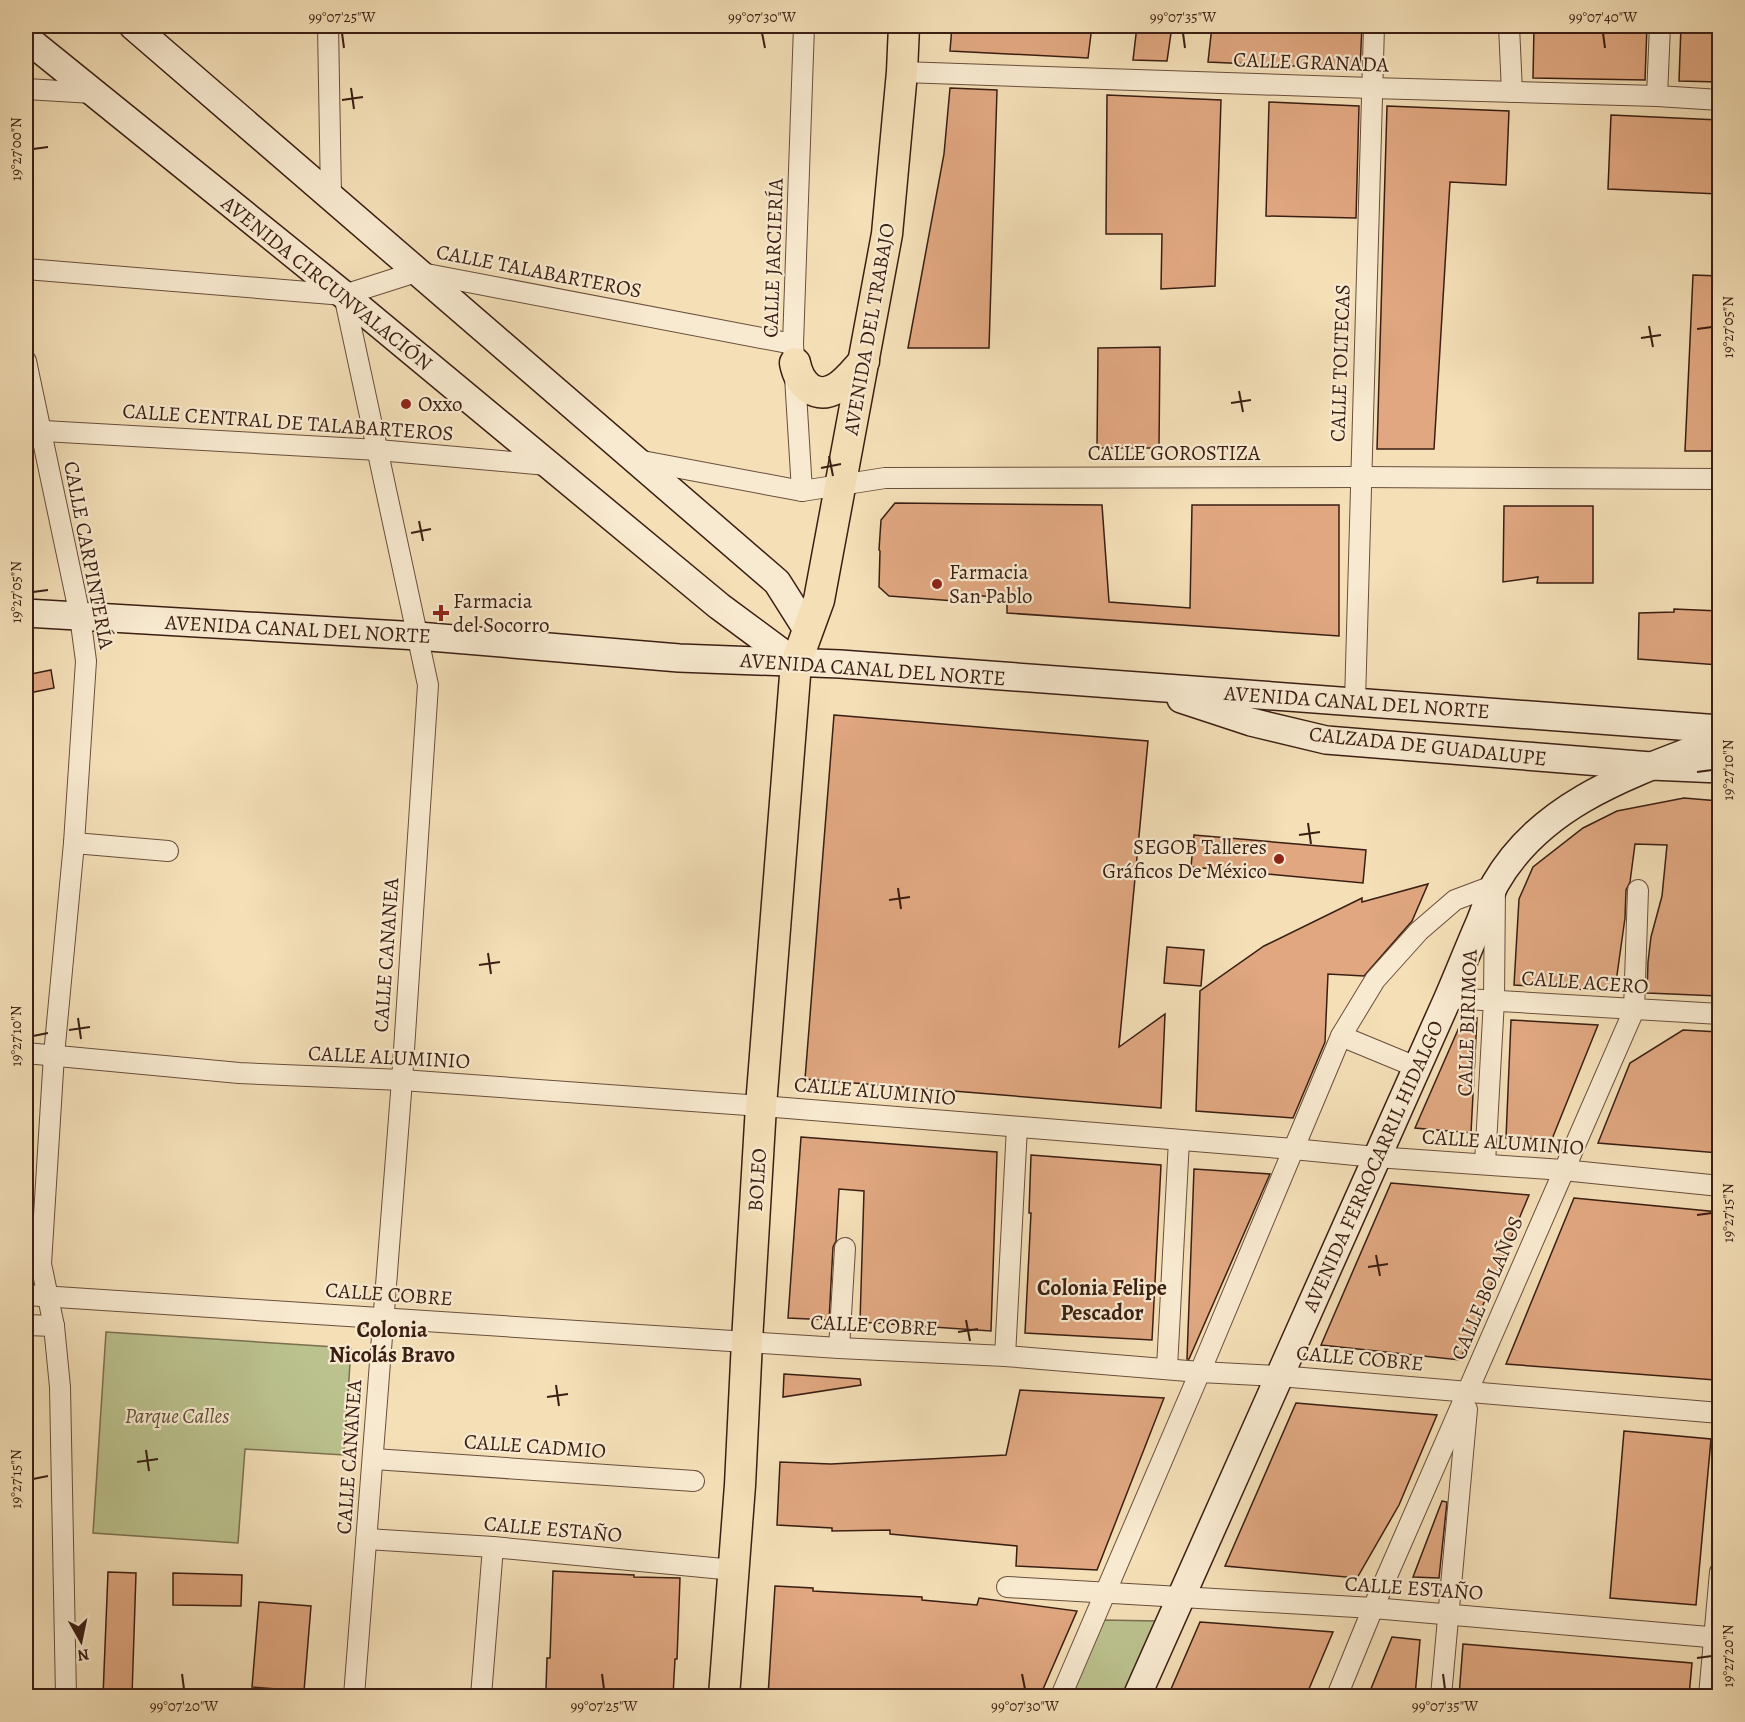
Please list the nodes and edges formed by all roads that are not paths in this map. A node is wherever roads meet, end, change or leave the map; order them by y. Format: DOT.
graph roads {
  1 [pos="133,26"];
  2 [pos="328,26"];
  3 [pos="804,26"];
  4 [pos="904,26"];
  5 [pos="1374,26"];
  6 [pos="1509,26"];
  7 [pos="1660,26"];
  8 [pos="26,38"];
  9 [pos="902,72"];
  10 [pos="1371,88"];
  11 [pos="26,89"];
  12 [pos="1512,92"];
  13 [pos="93,93"];
  14 [pos="1657,96"];
  15 [pos="1719,100"];
  16 [pos="331,196"];
  17 [pos="26,269"];
  18 [pos="416,272"];
  19 [pos="344,295"];
  20 [pos="794,354"];
  21 [pos="26,361"];
  22 [pos="864,361"];
  23 [pos="32,430"];
  24 [pos="378,450"];
  25 [pos="632,459"];
  26 [pos="547,465"];
  27 [pos="1360,477"];
  28 [pos="1719,479"];
  29 [pos="842,484"];
  30 [pos="802,491"];
  31 [pos="26,613"];
  32 [pos="80,616"];
  33 [pos="808,631"];
  34 [pos="418,636"];
  35 [pos="796,663"];
  36 [pos="1143,686"];
  37 [pos="1355,702"];
  38 [pos="1719,729"];
  39 [pos="1719,740"];
  40 [pos="1652,766"];
  41 [pos="1719,769"];
  42 [pos="74,843"];
  43 [pos="168,851"];
  44 [pos="1495,885"];
  45 [pos="1638,890"];
  46 [pos="1448,998"];
  47 [pos="1494,1000"];
  48 [pos="1634,1010"];
  49 [pos="1719,1014"];
  50 [pos="1341,1036"];
  51 [pos="26,1053"];
  52 [pos="54,1055"];
  53 [pos="1416,1067"];
  54 [pos="402,1080"];
  55 [pos="761,1106"];
  56 [pos="1017,1127"];
  57 [pos="1179,1140"];
  58 [pos="1293,1149"];
  59 [pos="1376,1157"];
  60 [pos="1485,1163"];
  61 [pos="1563,1170"];
  62 [pos="1719,1186"];
  63 [pos="845,1248"];
  64 [pos="26,1295"];
  65 [pos="50,1298"];
  66 [pos="383,1318"];
  67 [pos="26,1325"];
  68 [pos="54,1326"];
  69 [pos="747,1341"];
  70 [pos="839,1348"];
  71 [pos="1005,1356"];
  72 [pos="1167,1368"];
  73 [pos="1200,1372"];
  74 [pos="1279,1376"];
  75 [pos="1469,1392"];
  76 [pos="1719,1413"];
  77 [pos="374,1459"];
  78 [pos="694,1481"];
  79 [pos="367,1539"];
  80 [pos="493,1548"];
  81 [pos="734,1570"];
  82 [pos="1719,1572"];
  83 [pos="1007,1587"];
  84 [pos="1105,1593"];
  85 [pos="1183,1597"];
  86 [pos="1373,1608"];
  87 [pos="1447,1614"];
  88 [pos="1717,1638"];
  89 [pos="66,1696"];
  90 [pos="354,1696"];
  91 [pos="481,1696"];
  92 [pos="724,1696"];
  93 [pos="1061,1696"];
  94 [pos="1137,1696"];
  95 [pos="1337,1696"];
  96 [pos="1441,1696"];
  97 [pos="1709,1696"];
  1 -- 16 [label="main road"];
  2 -- 16 [label="street"];
  3 -- 20 [label="street, CALLE JARCIERÍA"];
  4 -- 9 [label="main road, AVENIDA DEL TRABAJO"];
  5 -- 10 [label="street, CALLE TOLTECAS"];
  6 -- 12 [label="street"];
  7 -- 14 [label="street"];
  8 -- 13 [label="main road, AVENIDA CIRCUNVALACIÓN"];
  9 -- 10 [label="street, CALLE GRANADA"];
  9 -- 22 [label="main road, AVENIDA DEL TRABAJO"];
  10 -- 12 [label="street, CALLE GRANADA"];
  10 -- 27 [label="street, CALLE TOLTECAS"];
  11 -- 13 [label="street"];
  12 -- 14 [label="street, CALLE GRANADA"];
  13 -- 19 [label="main road, AVENIDA CIRCUNVALACIÓN"];
  14 -- 15 [label="street, CALLE GRANADA"];
  16 -- 18 [label="main road"];
  17 -- 19 [label="street, CALLE TALABARTEROS"];
  18 -- 19 [label="street, CALLE TALABARTEROS"];
  18 -- 20 [label="street, CALLE TALABARTEROS"];
  18 -- 25 [label="main road"];
  19 -- 24 [label="street, CALLE CANANEA"];
  19 -- 26 [label="main road, AVENIDA CIRCUNVALACIÓN"];
  20 -- 22 [label="main road"];
  20 -- 30 [label="street, CALLE JARCIERÍA"];
  21 -- 23 [label="street, CALLE CARPINTERÍA"];
  22 -- 29 [label="main road, AVENIDA DEL TRABAJO"];
  23 -- 24 [label="street, CALLE CENTRAL DE TALABARTEROS"];
  23 -- 32 [label="street, CALLE CARPINTERÍA"];
  24 -- 26 [label="street, CALLE CENTRAL DE TALABARTEROS"];
  24 -- 34 [label="street, CALLE CANANEA"];
  25 -- 30 [label="street, CALLE GOROSTIZA"];
  25 -- 33 [label="main road"];
  26 -- 35 [label="main road, AVENIDA CIRCUNVALACIÓN"];
  27 -- 28 [label="street, CALLE GOROSTIZA"];
  27 -- 29 [label="street, CALLE GOROSTIZA"];
  27 -- 37 [label="street, CALLE TOLTECAS"];
  29 -- 30 [label="street, CALLE GOROSTIZA"];
  29 -- 33 [label="main road, AVENIDA DEL TRABAJO"];
  31 -- 32 [label="main road, AVENIDA CANAL DEL NORTE"];
  32 -- 34 [label="main road, AVENIDA CANAL DEL NORTE"];
  32 -- 42 [label="street, CALLE CARPINTERÍA"];
  33 -- 35 [label="main road, AVENIDA DEL TRABAJO"];
  34 -- 35 [label="main road, AVENIDA CANAL DEL NORTE"];
  34 -- 54 [label="street, CALLE CANANEA"];
  35 -- 36 [label="main road, AVENIDA CANAL DEL NORTE"];
  35 -- 55 [label="main road, BOLEO"];
  36 -- 37 [label="main road, AVENIDA CANAL DEL NORTE"];
  36 -- 40 [label="main road, CALZADA DE GUADALUPE"];
  37 -- 38 [label="main road, AVENIDA CANAL DEL NORTE"];
  39 -- 40 [label="main road, AVENIDA FERROCARRIL HIDALGO"];
  40 -- 41 [label="main road, CALZADA DE GUADALUPE"];
  40 -- 44 [label="main road, AVENIDA FERROCARRIL HIDALGO"];
  42 -- 43 [label="street"];
  42 -- 52 [label="street, CALLE CARPINTERÍA"];
  44 -- 46 [label="main road, AVENIDA FERROCARRIL HIDALGO"];
  44 -- 47 [label="street, CALLE BIRIMOA"];
  44 -- 50 [label="street"];
  45 -- 48 [label="street, CALLE BOLAÑOS"];
  46 -- 47 [label="street, CALLE ACERO"];
  46 -- 53 [label="main road, AVENIDA FERROCARRIL HIDALGO"];
  47 -- 48 [label="street, CALLE ACERO"];
  47 -- 60 [label="street, CALLE BIRIMOA"];
  48 -- 49 [label="street, CALLE ACERO"];
  48 -- 61 [label="street, CALLE BOLAÑOS"];
  50 -- 53 [label="street"];
  50 -- 58 [label="street"];
  51 -- 52 [label="street, CALLE ALUMINIO"];
  52 -- 54 [label="street, CALLE ALUMINIO"];
  52 -- 65 [label="street, CALLE CARPINTERÍA"];
  53 -- 59 [label="main road, AVENIDA FERROCARRIL HIDALGO"];
  54 -- 55 [label="street, CALLE ALUMINIO"];
  54 -- 66 [label="street, CALLE CANANEA"];
  55 -- 56 [label="street, CALLE ALUMINIO"];
  55 -- 69 [label="main road, BOLEO"];
  56 -- 57 [label="street, CALLE ALUMINIO"];
  56 -- 71 [label="street"];
  57 -- 58 [label="street, CALLE ALUMINIO"];
  57 -- 72 [label="street"];
  58 -- 59 [label="street, CALLE ALUMINIO"];
  58 -- 73 [label="street"];
  59 -- 60 [label="street, CALLE ALUMINIO"];
  59 -- 74 [label="main road, AVENIDA FERROCARRIL HIDALGO"];
  60 -- 61 [label="street, CALLE ALUMINIO"];
  61 -- 62 [label="street, CALLE ALUMINIO"];
  61 -- 75 [label="street, CALLE BOLAÑOS"];
  63 -- 70 [label="street"];
  64 -- 65 [label="street, CALLE COBRE"];
  65 -- 66 [label="street, CALLE COBRE"];
  65 -- 68 [label="street, CALLE CARPINTERÍA"];
  66 -- 69 [label="street, CALLE COBRE"];
  66 -- 77 [label="street, CALLE CANANEA"];
  67 -- 68 [label="street"];
  68 -- 89 [label="street, CALLE CARPINTERÍA"];
  69 -- 70 [label="street, CALLE COBRE"];
  69 -- 81 [label="main road, BOLEO"];
  70 -- 71 [label="street, CALLE COBRE"];
  71 -- 72 [label="street, CALLE COBRE"];
  72 -- 73 [label="street, CALLE COBRE"];
  73 -- 74 [label="street, CALLE COBRE"];
  73 -- 84 [label="street"];
  74 -- 75 [label="street, CALLE COBRE"];
  74 -- 85 [label="main road, AVENIDA FERROCARRIL HIDALGO"];
  75 -- 76 [label="street, CALLE COBRE"];
  75 -- 86 [label="street, CALLE BOLAÑOS"];
  75 -- 87 [label="street"];
  77 -- 78 [label="street, CALLE CADMIO"];
  77 -- 79 [label="street, CALLE CANANEA"];
  79 -- 80 [label="street, CALLE ESTAÑO"];
  79 -- 90 [label="street, CALLE CANANEA"];
  80 -- 81 [label="street, CALLE ESTAÑO"];
  80 -- 91 [label="street"];
  81 -- 92 [label="main road, BOLEO"];
  82 -- 88 [label="street"];
  83 -- 84 [label="street, CALLE ESTAÑO"];
  84 -- 85 [label="street, CALLE ESTAÑO"];
  84 -- 93 [label="street"];
  85 -- 86 [label="street, CALLE ESTAÑO"];
  85 -- 94 [label="main road, AVENIDA FERROCARRIL HIDALGO"];
  86 -- 87 [label="street, CALLE ESTAÑO"];
  86 -- 95 [label="street, CALLE BOLAÑOS"];
  87 -- 88 [label="street, CALLE ESTAÑO"];
  87 -- 96 [label="street"];
  88 -- 97 [label="street"];
}
